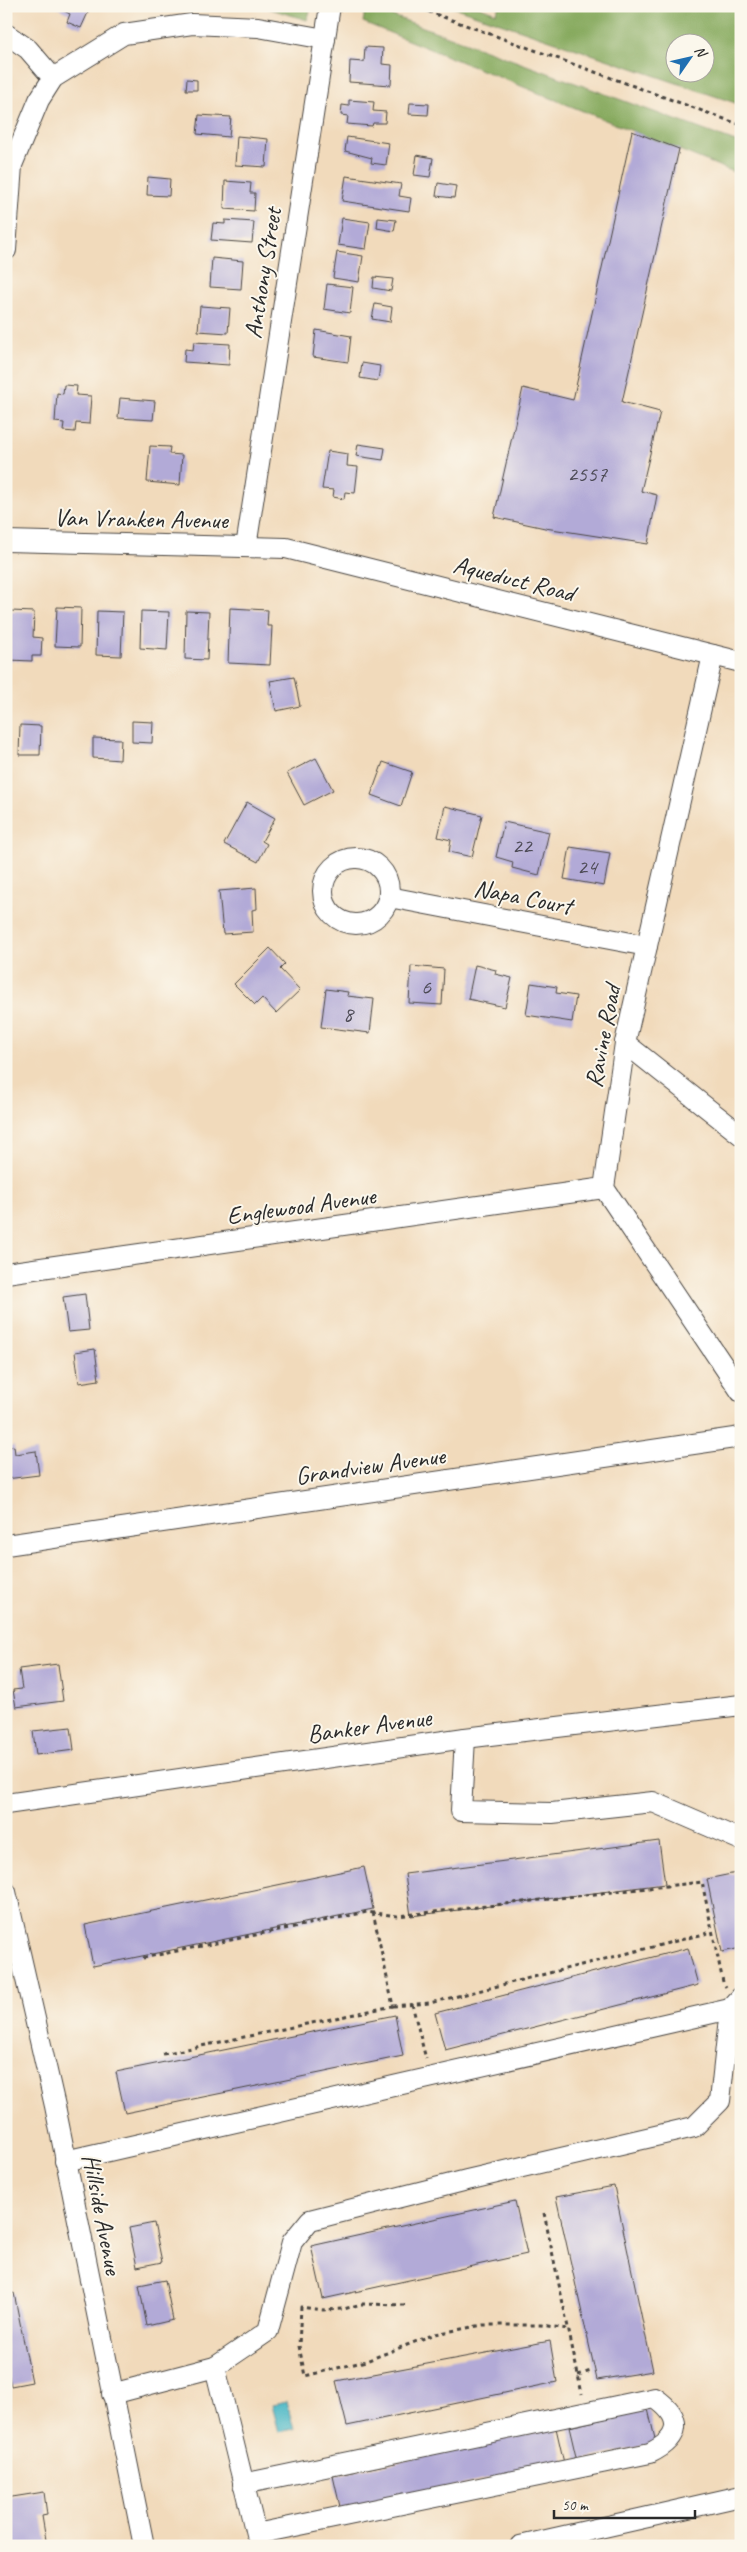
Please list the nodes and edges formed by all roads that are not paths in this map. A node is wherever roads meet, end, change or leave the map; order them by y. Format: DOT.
graph roads {
  1 [pos="330,6"];
  2 [pos="6,34"];
  3 [pos="325,39"];
  4 [pos="53,78"];
  5 [pos="6,250"];
  6 [pos="6,541"];
  7 [pos="246,547"];
  8 [pos="275,548"];
  9 [pos="713,655"];
  10 [pos="741,662"];
  11 [pos="389,897"];
  12 [pos="647,946"];
  13 [pos="625,1043"];
  14 [pos="741,1135"];
  15 [pos="604,1188"];
  16 [pos="6,1273"];
  17 [pos="741,1392"];
  18 [pos="741,1437"];
  19 [pos="6,1544"];
  20 [pos="741,1705"];
  21 [pos="465,1738"];
  22 [pos="6,1804"];
  23 [pos="741,1840"];
  24 [pos="6,1892"];
  25 [pos="736,2003"];
  26 [pos="66,2161"];
  27 [pos="214,2367"];
  28 [pos="112,2394"];
  29 [pos="244,2484"];
  30 [pos="741,2496"];
  31 [pos="144,2546"];
  32 [pos="520,2546"];
  1 -- 3 [label="street, Anthony Street"];
  2 -- 4 [label="street"];
  3 -- 4 [label="street"];
  3 -- 7 [label="street, Anthony Street"];
  4 -- 5 [label="street"];
  6 -- 7 [label="street, Van Vranken Avenue"];
  7 -- 8 [label="street, Van Vranken Avenue"];
  8 -- 9 [label="street, Aqueduct Road"];
  9 -- 10 [label="street, Aqueduct Road"];
  9 -- 12 [label="street, Ravine Road"];
  11 -- 12 [label="street, Napa Court"];
  12 -- 13 [label="street, Ravine Road"];
  13 -- 14 [label="street"];
  13 -- 15 [label="street, Ravine Road"];
  15 -- 16 [label="street, Englewood Avenue"];
  15 -- 17 [label="street"];
  18 -- 19 [label="street, Grandview Avenue"];
  20 -- 21 [label="street, Banker Avenue"];
  21 -- 22 [label="street, Banker Avenue"];
  21 -- 23 [label="street"];
  24 -- 26 [label="street, Hillside Avenue"];
  25 -- 26 [label="street"];
  25 -- 27 [label="street"];
  26 -- 28 [label="street, Hillside Avenue"];
  27 -- 28 [label="street"];
  27 -- 29 [label="street"];
  28 -- 31 [label="street, Hillside Avenue"];
  29 -- 29 [label="street"];
  30 -- 32 [label="street"];
}
